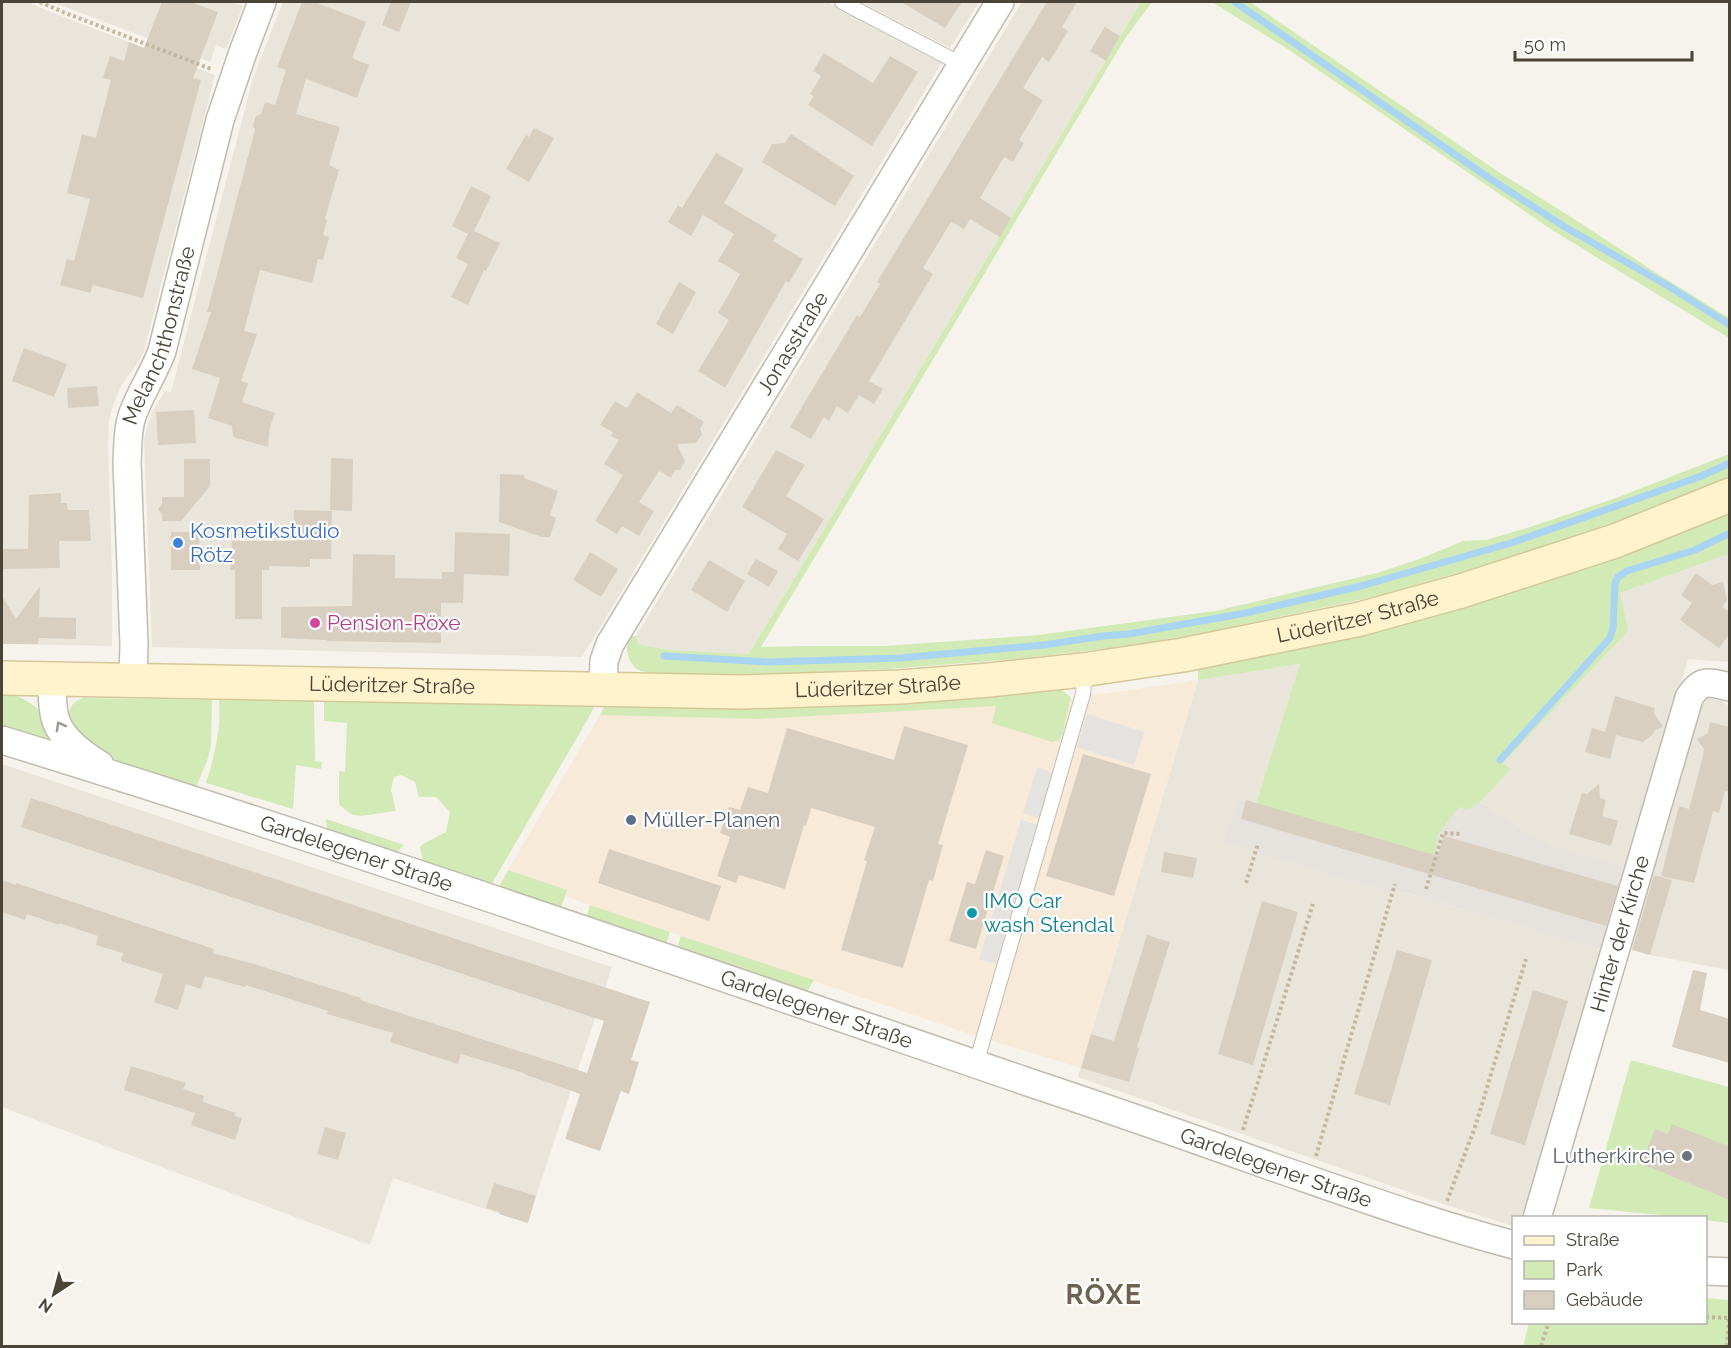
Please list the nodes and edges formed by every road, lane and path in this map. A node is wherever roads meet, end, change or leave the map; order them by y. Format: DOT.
graph roads {
  1 [pos="40,2"];
  2 [pos="262,2"];
  3 [pos="842,2"];
  4 [pos="1000,2"];
  5 [pos="961,64"];
  6 [pos="234,78"];
  7 [pos="1730,495"];
  8 [pos="1082,670"];
  9 [pos="2,678"];
  10 [pos="52,680"];
  11 [pos="133,681"];
  12 [pos="1730,687"];
  13 [pos="603,690"];
  14 [pos="2,740"];
  15 [pos="119,777"];
  16 [pos="1461,834"];
  17 [pos="1258,844"];
  18 [pos="1246,883"];
  19 [pos="1395,884"];
  20 [pos="1426,889"];
  21 [pos="1313,904"];
  22 [pos="1526,959"];
  23 [pos="976,1064"];
  24 [pos="1236,1154"];
  25 [pos="1309,1179"];
  26 [pos="1538,1216"];
  27 [pos="1438,1224"];
  28 [pos="1512,1244"];
  29 [pos="1707,1271"];
  30 [pos="1730,1272"];
  31 [pos="1707,1317"];
  32 [pos="1549,1324"];
  33 [pos="1541,1347"];
  34 [pos="1727,1347"];
  1 -- 6 [label="path"];
  2 -- 6 [label="street, Melanchthonstraße"];
  3 -- 5 [label="lane"];
  4 -- 5 [label="street, Jonasstraße"];
  5 -- 13 [label="street, Jonasstraße"];
  6 -- 11 [label="street, Melanchthonstraße"];
  7 -- 8 [label="main road, Lüderitzer Straße"];
  8 -- 13 [label="main road, Lüderitzer Straße"];
  8 -- 23 [label="lane"];
  9 -- 10 [label="main road, Lüderitzer Straße"];
  10 -- 11 [label="main road, Lüderitzer Straße"];
  15 -- 10 [label="street, Gardelegener Straße, one-way"];
  11 -- 13 [label="main road, Lüderitzer Straße"];
  12 -- 26 [label="street, Hinter der Kirche"];
  14 -- 15 [label="street, Gardelegener Straße"];
  15 -- 23 [label="street, Gardelegener Straße"];
  16 -- 20 [label="path"];
  17 -- 18 [label="path"];
  19 -- 25 [label="path"];
  21 -- 24 [label="path"];
  22 -- 27 [label="path"];
  23 -- 24 [label="street, Gardelegener Straße"];
  24 -- 25 [label="street, Gardelegener Straße"];
  25 -- 27 [label="street, Gardelegener Straße"];
  27 -- 28 [label="street, Gardelegener Straße"];
  29 -- 30 [label="street"];
  31 -- 34 [label="path"];
  32 -- 33 [label="path"];
}
